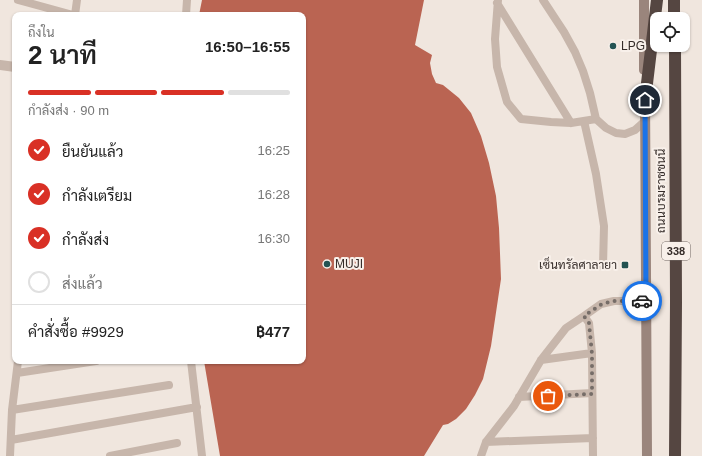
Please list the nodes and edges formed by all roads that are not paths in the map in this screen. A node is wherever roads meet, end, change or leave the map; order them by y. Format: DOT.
graph roads {
  1 [pos="18,0"];
  2 [pos="77,0"];
  3 [pos="187,0"];
  4 [pos="543,0"];
  5 [pos="644,0"];
  6 [pos="657,0"];
  7 [pos="674,0"];
  8 [pos="497,1"];
  9 [pos="63,12"];
  10 [pos="75,12"];
  11 [pos="186,12"];
  12 [pos="674,12"];
  13 [pos="674,52"];
  14 [pos="0,65"];
  15 [pos="12,67"];
  16 [pos="645,100"];
  17 [pos="596,118"];
  18 [pos="584,121"];
  19 [pos="645,121"];
  20 [pos="571,123"];
  21 [pos="603,266"];
  22 [pos="646,301"];
  23 [pos="584,316"];
  24 [pos="592,354"];
  25 [pos="541,360"];
  26 [pos="18,364"];
  27 [pos="76,364"];
  28 [pos="191,364"];
  29 [pos="17,373"];
  30 [pos="169,385"];
  31 [pos="592,394"];
  32 [pos="519,397"];
  33 [pos="197,407"];
  34 [pos="12,410"];
  35 [pos="593,438"];
  36 [pos="10,440"];
  37 [pos="486,442"];
  38 [pos="177,444"];
  39 [pos="10,456"];
  40 [pos="110,456"];
  41 [pos="202,456"];
  42 [pos="481,456"];
  43 [pos="593,456"];
  44 [pos="647,456"];
  45 [pos="675,456"];
  1 -- 9 [label="lane"];
  2 -- 10 [label="lane"];
  3 -- 11 [label="lane"];
  4 -- 17 [label="lane"];
  5 -- 16 [label="main road, 338"];
  6 -- 16 [label="highway"];
  7 -- 12 [label="highway"];
  8 -- 20 [label="lane"];
  8 -- 20 [label="lane"];
  13 -- 45 [label="highway, ถนนบรมราชชนนี / 338"];
  14 -- 15 [label="street"];
  16 -- 19 [label="main road, 338"];
  17 -- 18 [label="lane"];
  17 -- 19 [label="lane"];
  18 -- 20 [label="lane"];
  18 -- 21 [label="lane"];
  19 -- 22 [label="main road, 338"];
  22 -- 23 [label="lane"];
  22 -- 44 [label="main road, 338"];
  23 -- 24 [label="lane"];
  23 -- 25 [label="lane"];
  24 -- 25 [label="lane"];
  24 -- 31 [label="lane"];
  25 -- 32 [label="lane"];
  26 -- 29 [label="lane"];
  27 -- 29 [label="lane"];
  28 -- 33 [label="lane"];
  29 -- 34 [label="lane"];
  30 -- 34 [label="lane"];
  31 -- 32 [label="lane"];
  31 -- 35 [label="lane"];
  32 -- 37 [label="lane"];
  33 -- 36 [label="lane"];
  33 -- 41 [label="lane"];
  34 -- 36 [label="lane"];
  35 -- 37 [label="lane"];
  35 -- 43 [label="lane"];
  36 -- 39 [label="lane"];
  37 -- 42 [label="lane"];
  38 -- 40 [label="lane"];
}
